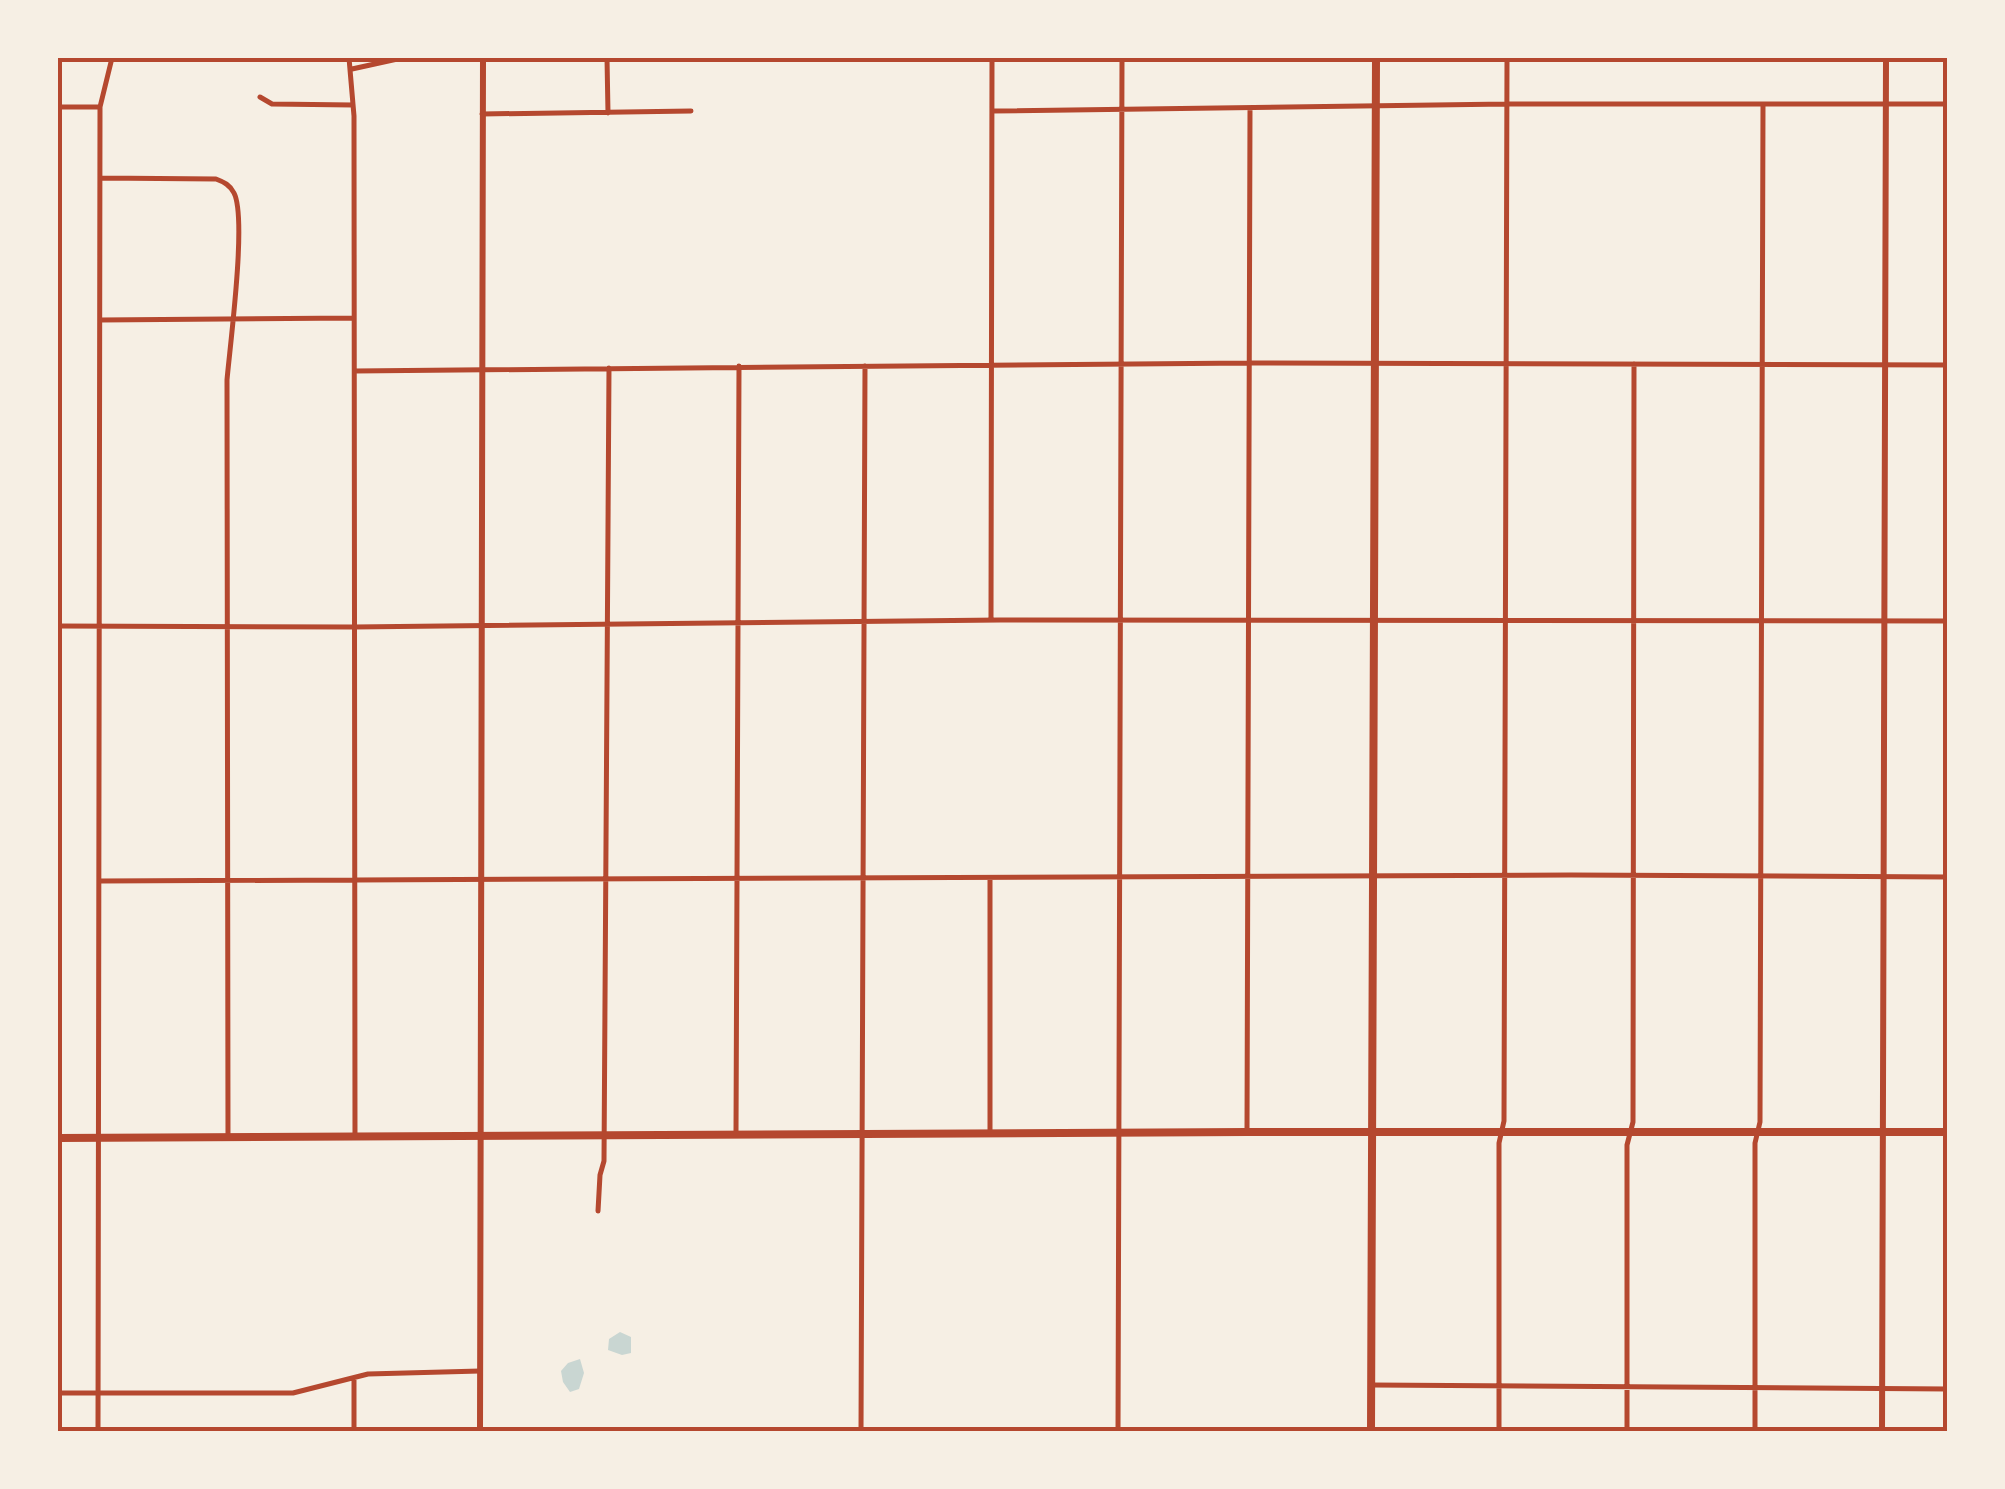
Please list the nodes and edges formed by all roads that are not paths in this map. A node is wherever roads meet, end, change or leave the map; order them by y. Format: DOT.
graph roads {
  1 [pos="112,58"];
  2 [pos="349,58"];
  3 [pos="402,58"];
  4 [pos="482,58"];
  5 [pos="608,58"];
  6 [pos="992,58"];
  7 [pos="1122,58"];
  8 [pos="1376,58"];
  9 [pos="1507,58"];
  10 [pos="1886,58"];
  11 [pos="352,69"];
  12 [pos="260,97"];
  13 [pos="353,104"];
  14 [pos="1507,104"];
  15 [pos="1763,104"];
  16 [pos="1886,104"];
  17 [pos="1948,104"];
  18 [pos="58,107"];
  19 [pos="100,107"];
  20 [pos="1376,107"];
  21 [pos="1250,108"];
  22 [pos="1122,110"];
  23 [pos="691,111"];
  24 [pos="992,111"];
  25 [pos="608,113"];
  26 [pos="482,114"];
  27 [pos="100,178"];
  28 [pos="232,317"];
  29 [pos="354,318"];
  30 [pos="100,320"];
  31 [pos="1376,362"];
  32 [pos="1250,363"];
  33 [pos="1120,364"];
  34 [pos="1506,364"];
  35 [pos="1634,364"];
  36 [pos="1762,364"];
  37 [pos="991,365"];
  38 [pos="1885,365"];
  39 [pos="1948,365"];
  40 [pos="739,366"];
  41 [pos="865,366"];
  42 [pos="482,368"];
  43 [pos="609,368"];
  44 [pos="354,371"];
  45 [pos="1374,619"];
  46 [pos="1506,619"];
  47 [pos="990,620"];
  48 [pos="1249,620"];
  49 [pos="1634,620"];
  50 [pos="1762,620"];
  51 [pos="1120,621"];
  52 [pos="1884,621"];
  53 [pos="1948,621"];
  54 [pos="864,623"];
  55 [pos="606,624"];
  56 [pos="735,624"];
  57 [pos="482,625"];
  58 [pos="58,626"];
  59 [pos="100,626"];
  60 [pos="228,626"];
  61 [pos="354,627"];
  62 [pos="1505,875"];
  63 [pos="1633,875"];
  64 [pos="1761,877"];
  65 [pos="1883,877"];
  66 [pos="1948,877"];
  67 [pos="1248,878"];
  68 [pos="1373,878"];
  69 [pos="990,879"];
  70 [pos="1118,879"];
  71 [pos="480,880"];
  72 [pos="606,880"];
  73 [pos="735,880"];
  74 [pos="863,880"];
  75 [pos="101,881"];
  76 [pos="228,881"];
  77 [pos="354,881"];
  78 [pos="1247,1132"];
  79 [pos="1372,1132"];
  80 [pos="1502,1132"];
  81 [pos="1630,1132"];
  82 [pos="1758,1132"];
  83 [pos="1884,1132"];
  84 [pos="1948,1132"];
  85 [pos="1119,1133"];
  86 [pos="736,1134"];
  87 [pos="862,1134"];
  88 [pos="990,1134"];
  89 [pos="481,1136"];
  90 [pos="604,1136"];
  91 [pos="355,1137"];
  92 [pos="58,1138"];
  93 [pos="100,1138"];
  94 [pos="228,1138"];
  95 [pos="598,1211"];
  96 [pos="480,1371"];
  97 [pos="354,1379"];
  98 [pos="1372,1385"];
  99 [pos="1499,1386"];
  100 [pos="1628,1387"];
  101 [pos="1756,1388"];
  102 [pos="1882,1389"];
  103 [pos="1948,1389"];
  104 [pos="58,1393"];
  105 [pos="99,1394"];
  106 [pos="98,1432"];
  107 [pos="354,1432"];
  108 [pos="480,1432"];
  109 [pos="862,1432"];
  110 [pos="1118,1432"];
  111 [pos="1372,1432"];
  112 [pos="1499,1432"];
  113 [pos="1627,1432"];
  114 [pos="1755,1432"];
  115 [pos="1882,1432"];
  1 -- 19 [label="street"];
  2 -- 11 [label="street"];
  3 -- 11 [label="street"];
  4 -- 26 [label="street"];
  5 -- 25 [label="street"];
  6 -- 24 [label="street"];
  7 -- 22 [label="street"];
  8 -- 20 [label="main road"];
  9 -- 14 [label="street"];
  10 -- 16 [label="street"];
  11 -- 13 [label="street"];
  12 -- 13 [label="street"];
  13 -- 29 [label="street"];
  14 -- 15 [label="street"];
  14 -- 20 [label="street"];
  14 -- 34 [label="street"];
  15 -- 16 [label="street"];
  15 -- 36 [label="street"];
  16 -- 17 [label="street"];
  16 -- 38 [label="street"];
  18 -- 19 [label="street"];
  19 -- 27 [label="street"];
  20 -- 21 [label="street"];
  20 -- 31 [label="main road"];
  21 -- 22 [label="street"];
  21 -- 32 [label="street"];
  22 -- 24 [label="street"];
  22 -- 33 [label="street"];
  23 -- 25 [label="street"];
  24 -- 37 [label="street"];
  25 -- 26 [label="street"];
  26 -- 42 [label="street"];
  27 -- 28 [label="street"];
  27 -- 30 [label="street"];
  28 -- 29 [label="street"];
  28 -- 30 [label="street"];
  28 -- 60 [label="street"];
  29 -- 44 [label="street"];
  30 -- 59 [label="street"];
  31 -- 32 [label="street"];
  31 -- 34 [label="street"];
  31 -- 45 [label="main road"];
  32 -- 33 [label="street"];
  32 -- 48 [label="street"];
  33 -- 37 [label="street"];
  33 -- 51 [label="street"];
  34 -- 35 [label="street"];
  34 -- 46 [label="street"];
  35 -- 36 [label="street"];
  35 -- 49 [label="street"];
  36 -- 38 [label="street"];
  36 -- 50 [label="street"];
  37 -- 41 [label="street"];
  37 -- 47 [label="street"];
  38 -- 39 [label="street"];
  38 -- 52 [label="street"];
  40 -- 41 [label="street"];
  40 -- 43 [label="street"];
  40 -- 56 [label="street"];
  41 -- 54 [label="street"];
  42 -- 43 [label="street"];
  42 -- 44 [label="street"];
  42 -- 57 [label="street"];
  43 -- 55 [label="street"];
  44 -- 61 [label="street"];
  45 -- 46 [label="street"];
  45 -- 48 [label="street"];
  45 -- 68 [label="main road"];
  46 -- 49 [label="street"];
  46 -- 62 [label="street"];
  47 -- 51 [label="street"];
  47 -- 54 [label="street"];
  48 -- 51 [label="street"];
  48 -- 67 [label="street"];
  49 -- 50 [label="street"];
  49 -- 63 [label="street"];
  50 -- 52 [label="street"];
  50 -- 64 [label="street"];
  51 -- 70 [label="street"];
  52 -- 53 [label="street"];
  52 -- 65 [label="street"];
  54 -- 56 [label="street"];
  54 -- 74 [label="street"];
  55 -- 56 [label="street"];
  55 -- 57 [label="street"];
  55 -- 72 [label="street"];
  56 -- 73 [label="street"];
  57 -- 61 [label="street"];
  57 -- 71 [label="street"];
  58 -- 59 [label="street"];
  59 -- 60 [label="street"];
  59 -- 75 [label="street"];
  60 -- 61 [label="street"];
  60 -- 76 [label="street"];
  61 -- 77 [label="street"];
  62 -- 63 [label="street"];
  62 -- 68 [label="street"];
  62 -- 80 [label="street"];
  63 -- 64 [label="street"];
  63 -- 81 [label="street"];
  64 -- 65 [label="street"];
  64 -- 82 [label="street"];
  65 -- 66 [label="street"];
  65 -- 83 [label="street"];
  67 -- 68 [label="street"];
  67 -- 70 [label="street"];
  67 -- 78 [label="street"];
  68 -- 79 [label="main road"];
  69 -- 70 [label="street"];
  69 -- 74 [label="street"];
  69 -- 88 [label="street"];
  70 -- 85 [label="street"];
  71 -- 72 [label="street"];
  71 -- 77 [label="street"];
  71 -- 89 [label="street"];
  72 -- 73 [label="street"];
  72 -- 90 [label="street"];
  73 -- 74 [label="street"];
  73 -- 86 [label="street"];
  74 -- 87 [label="street"];
  75 -- 76 [label="street"];
  75 -- 93 [label="street"];
  76 -- 77 [label="street"];
  76 -- 94 [label="street"];
  77 -- 91 [label="street"];
  78 -- 79 [label="main road"];
  78 -- 85 [label="main road"];
  79 -- 80 [label="main road"];
  79 -- 98 [label="main road"];
  80 -- 81 [label="main road"];
  80 -- 99 [label="street"];
  81 -- 82 [label="main road"];
  81 -- 100 [label="street"];
  82 -- 83 [label="main road"];
  82 -- 101 [label="street"];
  83 -- 84 [label="main road"];
  83 -- 102 [label="street"];
  85 -- 88 [label="main road"];
  85 -- 110 [label="street"];
  86 -- 87 [label="main road"];
  86 -- 90 [label="main road"];
  87 -- 88 [label="main road"];
  87 -- 109 [label="street"];
  89 -- 90 [label="main road"];
  89 -- 91 [label="main road"];
  89 -- 96 [label="street"];
  90 -- 95 [label="street"];
  91 -- 94 [label="main road"];
  92 -- 93 [label="main road"];
  93 -- 94 [label="main road"];
  93 -- 105 [label="street"];
  96 -- 97 [label="street"];
  96 -- 108 [label="street"];
  97 -- 105 [label="street"];
  97 -- 107 [label="street"];
  98 -- 99 [label="street"];
  98 -- 111 [label="main road"];
  99 -- 100 [label="street"];
  99 -- 112 [label="street"];
  100 -- 101 [label="street"];
  100 -- 113 [label="street"];
  101 -- 102 [label="street"];
  101 -- 114 [label="street"];
  102 -- 103 [label="street"];
  102 -- 115 [label="street"];
  104 -- 105 [label="street"];
  105 -- 106 [label="street"];
}
